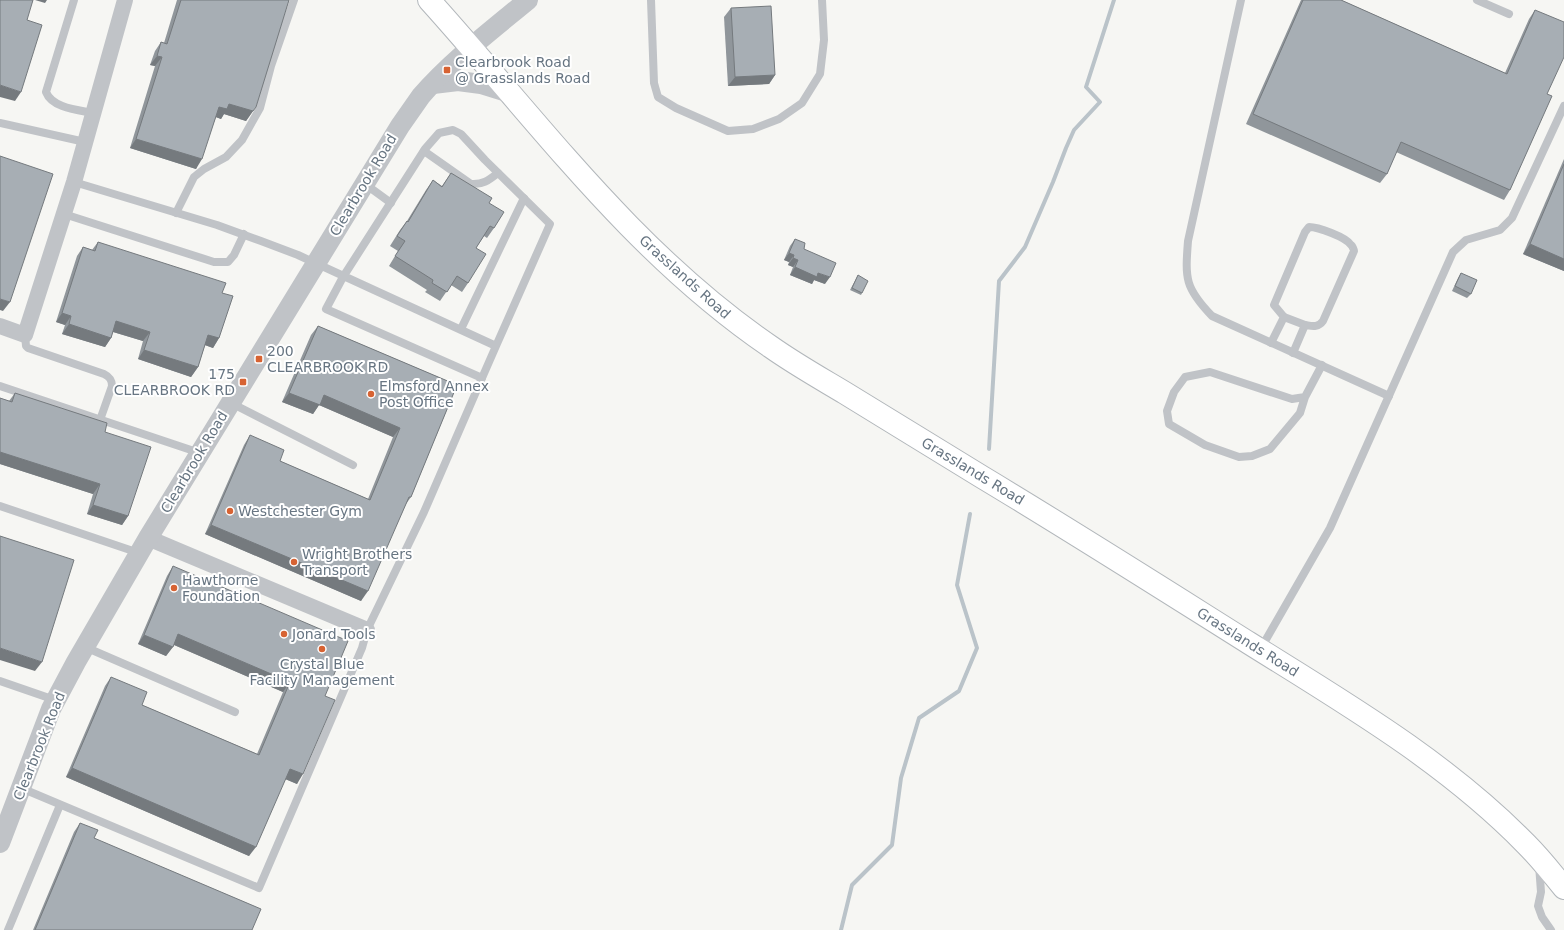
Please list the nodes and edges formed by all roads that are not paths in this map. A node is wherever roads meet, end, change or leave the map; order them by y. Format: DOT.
graph roads {
  1 [pos="74,0"];
  2 [pos="125,0"];
  3 [pos="294,0"];
  4 [pos="428,0"];
  5 [pos="528,0"];
  6 [pos="651,0"];
  7 [pos="822,0"];
  8 [pos="1241,0"];
  9 [pos="1477,0"];
  10 [pos="1509,14"];
  11 [pos="472,47"];
  12 [pos="434,84"];
  13 [pos="510,93"];
  14 [pos="1564,106"];
  15 [pos="93,113"];
  16 [pos="0,123"];
  17 [pos="85,142"];
  18 [pos="424,151"];
  19 [pos="498,173"];
  20 [pos="74,182"];
  21 [pos="364,184"];
  22 [pos="524,198"];
  23 [pos="391,202"];
  24 [pos="176,212"];
  25 [pos="64,214"];
  26 [pos="244,234"];
  27 [pos="315,264"];
  28 [pos="343,276"];
  29 [pos="1284,317"];
  30 [pos="1305,325"];
  31 [pos="0,326"];
  32 [pos="461,329"];
  33 [pos="25,335"];
  34 [pos="1271,343"];
  35 [pos="496,346"];
  36 [pos="1293,353"];
  37 [pos="1322,365"];
  38 [pos="482,378"];
  39 [pos="0,386"];
  40 [pos="1390,396"];
  41 [pos="1305,397"];
  42 [pos="231,403"];
  43 [pos="100,420"];
  44 [pos="200,454"];
  45 [pos="353,465"];
  46 [pos="0,506"];
  47 [pos="144,546"];
  48 [pos="367,630"];
  49 [pos="85,647"];
  50 [pos="1260,650"];
  51 [pos="0,681"];
  52 [pos="56,700"];
  53 [pos="235,712"];
  54 [pos="21,788"];
  55 [pos="60,805"];
  56 [pos="0,843"];
  57 [pos="1539,858"];
  58 [pos="1564,888"];
  59 [pos="8,930"];
  60 [pos="1551,930"];
  1 -- 15 [label="lane"];
  2 -- 15 [label="street"];
  3 -- 24 [label="lane"];
  4 -- 11 [label="main road, Grasslands Road"];
  5 -- 11 [label="street, Clearbrook Road"];
  6 -- 7 [label="lane"];
  8 -- 34 [label="lane"];
  9 -- 10 [label="lane"];
  11 -- 12 [label="street, Clearbrook Road"];
  11 -- 13 [label="main road, Grasslands Road"];
  12 -- 13 [label="street"];
  12 -- 21 [label="street, Clearbrook Road"];
  13 -- 50 [label="main road, Grasslands Road"];
  14 -- 40 [label="lane"];
  15 -- 17 [label="street"];
  16 -- 17 [label="lane"];
  17 -- 20 [label="street"];
  18 -- 19 [label="lane"];
  18 -- 19 [label="lane"];
  18 -- 23 [label="lane"];
  19 -- 22 [label="lane"];
  20 -- 24 [label="lane"];
  20 -- 25 [label="street"];
  21 -- 23 [label="lane"];
  21 -- 27 [label="street, Clearbrook Road"];
  22 -- 32 [label="lane"];
  22 -- 35 [label="lane"];
  23 -- 28 [label="lane"];
  24 -- 26 [label="lane"];
  25 -- 26 [label="lane"];
  25 -- 33 [label="street"];
  26 -- 27 [label="lane"];
  27 -- 28 [label="lane"];
  27 -- 42 [label="street, Clearbrook Road"];
  28 -- 32 [label="lane"];
  28 -- 38 [label="lane"];
  29 -- 30 [label="lane"];
  29 -- 30 [label="lane"];
  29 -- 34 [label="lane"];
  30 -- 36 [label="lane"];
  31 -- 33 [label="street"];
  32 -- 35 [label="lane"];
  33 -- 43 [label="lane"];
  34 -- 36 [label="lane"];
  35 -- 38 [label="lane"];
  36 -- 37 [label="lane"];
  37 -- 40 [label="lane"];
  37 -- 41 [label="lane"];
  38 -- 48 [label="lane"];
  39 -- 43 [label="lane"];
  40 -- 50 [label="lane"];
  41 -- 41 [label="lane"];
  42 -- 44 [label="street, Clearbrook Road"];
  42 -- 45 [label="lane"];
  43 -- 44 [label="lane"];
  44 -- 47 [label="street, Clearbrook Road"];
  46 -- 47 [label="lane"];
  47 -- 48 [label="street"];
  47 -- 49 [label="street, Clearbrook Road"];
  48 -- 55 [label="lane"];
  49 -- 52 [label="street, Clearbrook Road"];
  49 -- 53 [label="lane"];
  50 -- 57 [label="main road, Grasslands Road"];
  51 -- 52 [label="lane"];
  52 -- 54 [label="street, Clearbrook Road"];
  54 -- 55 [label="lane"];
  54 -- 56 [label="street, Clearbrook Road"];
  55 -- 59 [label="lane"];
  57 -- 58 [label="main road, Grasslands Road"];
  57 -- 60 [label="lane"];
}
